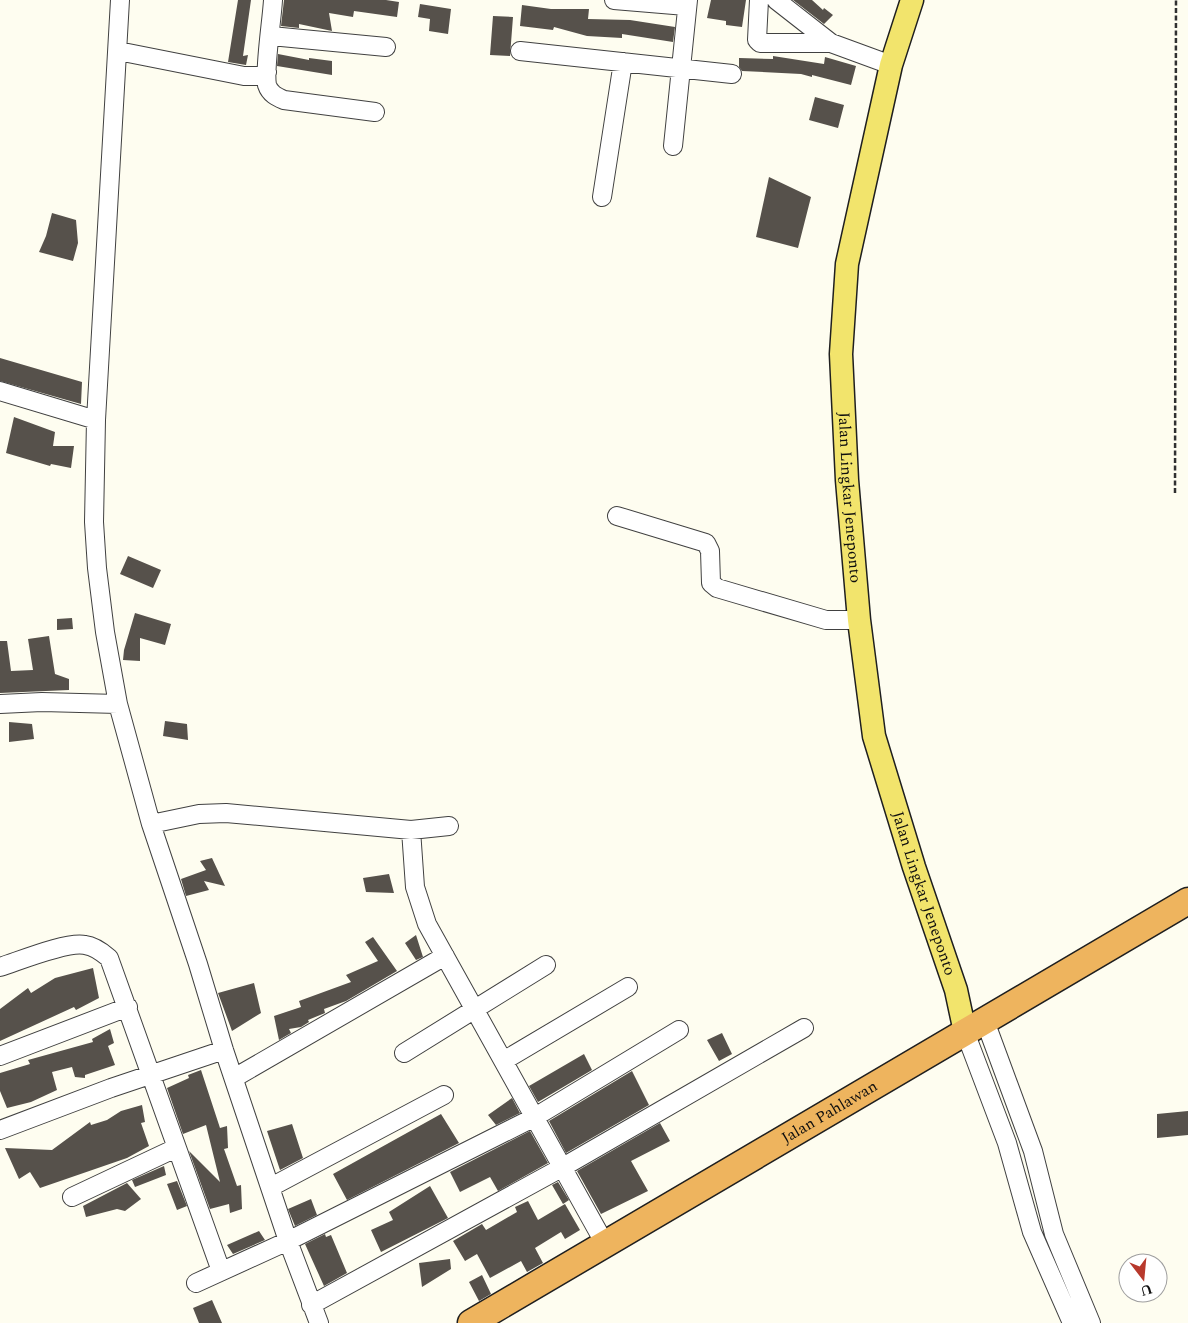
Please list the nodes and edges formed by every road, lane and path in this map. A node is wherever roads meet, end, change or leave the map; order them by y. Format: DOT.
graph roads {
  1 [pos="120,0"];
  2 [pos="273,0"];
  3 [pos="614,0"];
  4 [pos="759,0"];
  5 [pos="776,0"];
  6 [pos="912,0"];
  7 [pos="1176,0"];
  8 [pos="687,3"];
  9 [pos="271,36"];
  10 [pos="831,43"];
  11 [pos="386,47"];
  12 [pos="118,51"];
  13 [pos="520,51"];
  14 [pos="622,62"];
  15 [pos="891,65"];
  16 [pos="681,68"];
  17 [pos="267,72"];
  18 [pos="732,74"];
  19 [pos="374,112"];
  20 [pos="673,146"];
  21 [pos="602,197"];
  22 [pos="0,391"];
  23 [pos="96,420"];
  24 [pos="1175,493"];
  25 [pos="618,516"];
  26 [pos="859,620"];
  27 [pos="0,704"];
  28 [pos="118,704"];
  29 [pos="151,824"];
  30 [pos="449,826"];
  31 [pos="411,830"];
  32 [pos="1188,901"];
  33 [pos="445,956"];
  34 [pos="546,965"];
  35 [pos="0,967"];
  36 [pos="628,987"];
  37 [pos="128,1008"];
  38 [pos="476,1010"];
  39 [pos="975,1027"];
  40 [pos="804,1028"];
  41 [pos="679,1030"];
  42 [pos="224,1050"];
  43 [pos="404,1053"];
  44 [pos="0,1056"];
  45 [pos="505,1060"];
  46 [pos="149,1076"];
  47 [pos="234,1078"];
  48 [pos="444,1095"];
  49 [pos="535,1117"];
  50 [pos="0,1130"];
  51 [pos="176,1148"];
  52 [pos="563,1167"];
  53 [pos="271,1187"];
  54 [pos="72,1197"];
  55 [pos="288,1241"];
  56 [pos="605,1244"];
  57 [pos="221,1271"];
  58 [pos="196,1283"];
  59 [pos="311,1305"];
  60 [pos="319,1323"];
  61 [pos="471,1323"];
  62 [pos="1072,1323"];
  63 [pos="1091,1323"];
  1 -- 12 [label="street"];
  2 -- 9 [label="street"];
  3 -- 8 [label="street"];
  4 -- 10 [label="street"];
  5 -- 10 [label="street"];
  6 -- 15 [label="main road, Jalan Lingkar Jeneponto"];
  7 -- 24 [label="path"];
  8 -- 16 [label="street"];
  9 -- 11 [label="street"];
  9 -- 17 [label="street"];
  10 -- 15 [label="street"];
  12 -- 17 [label="street"];
  12 -- 23 [label="street"];
  13 -- 14 [label="street"];
  14 -- 16 [label="street"];
  14 -- 21 [label="street"];
  15 -- 26 [label="main road, Jalan Lingkar Jeneponto"];
  16 -- 18 [label="street"];
  16 -- 20 [label="street"];
  17 -- 19 [label="street"];
  22 -- 23 [label="street"];
  23 -- 28 [label="street"];
  25 -- 26 [label="street"];
  26 -- 39 [label="main road, Jalan Lingkar Jeneponto"];
  27 -- 28 [label="street"];
  28 -- 29 [label="street"];
  29 -- 31 [label="street"];
  29 -- 42 [label="street"];
  30 -- 31 [label="street"];
  31 -- 33 [label="street"];
  32 -- 39 [label="highway, Jalan Pahlawan"];
  33 -- 38 [label="street"];
  33 -- 47 [label="street"];
  34 -- 38 [label="street"];
  35 -- 37 [label="street"];
  36 -- 45 [label="street"];
  37 -- 44 [label="street"];
  37 -- 46 [label="street"];
  38 -- 43 [label="street"];
  38 -- 45 [label="street"];
  39 -- 56 [label="highway, Jalan Pahlawan"];
  39 -- 62 [label="street"];
  39 -- 63 [label="street"];
  40 -- 52 [label="street"];
  41 -- 49 [label="street"];
  42 -- 46 [label="street"];
  42 -- 47 [label="street"];
  45 -- 49 [label="street"];
  46 -- 50 [label="street"];
  46 -- 51 [label="street"];
  47 -- 53 [label="street"];
  48 -- 53 [label="street"];
  49 -- 52 [label="street"];
  49 -- 55 [label="street"];
  51 -- 54 [label="street"];
  51 -- 57 [label="street"];
  52 -- 56 [label="street"];
  52 -- 59 [label="street"];
  53 -- 55 [label="street"];
  55 -- 57 [label="street"];
  55 -- 59 [label="street"];
  56 -- 61 [label="highway, Jalan Pahlawan"];
  57 -- 58 [label="street"];
  59 -- 60 [label="street"];
}
